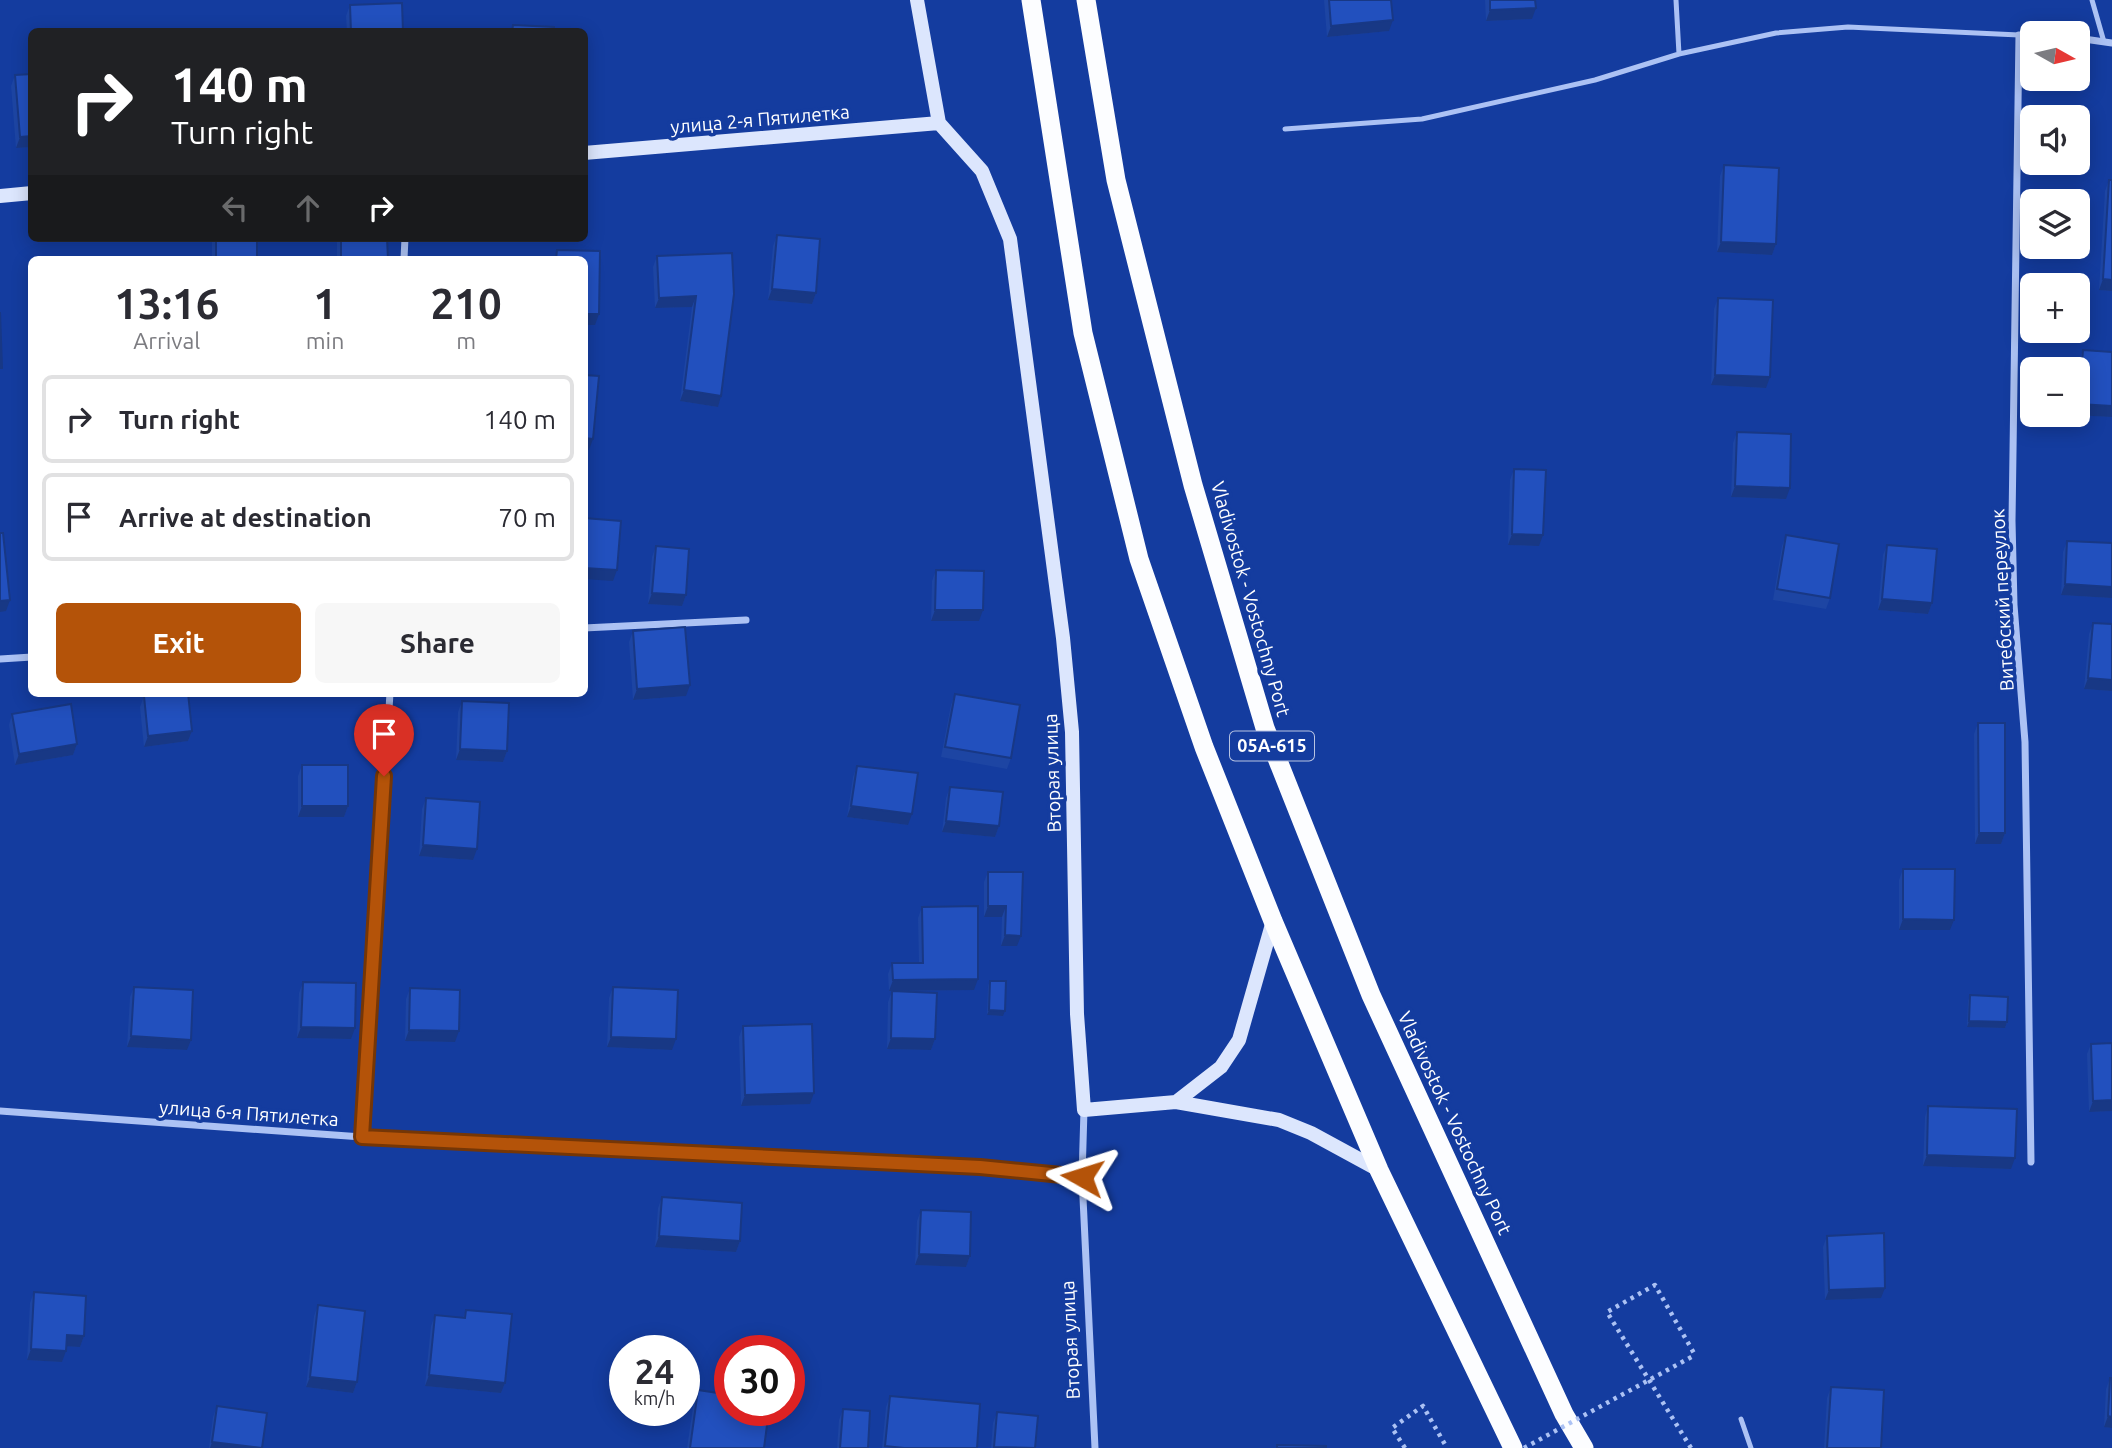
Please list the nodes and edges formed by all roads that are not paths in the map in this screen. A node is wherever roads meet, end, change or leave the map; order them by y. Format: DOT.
graph roads {
  1 [pos="917,0"];
  2 [pos="1031,0"];
  3 [pos="1086,0"];
  4 [pos="1676,0"];
  5 [pos="2092,0"];
  6 [pos="2019,35"];
  7 [pos="2090,40"];
  8 [pos="2108,43"];
  9 [pos="1679,54"];
  10 [pos="939,123"];
  11 [pos="1285,129"];
  12 [pos="588,153"];
  13 [pos="28,193"];
  14 [pos="0,196"];
  15 [pos="746,620"];
  16 [pos="588,628"];
  17 [pos="28,657"];
  18 [pos="0,659"];
  19 [pos="390,697"];
  20 [pos="1273,921"];
  21 [pos="1176,1102"];
  22 [pos="1084,1110"];
  23 [pos="0,1111"];
  24 [pos="362,1137"];
  25 [pos="2031,1162"];
  26 [pos="1379,1170"];
  27 [pos="1082,1177"];
  28 [pos="1741,1419"];
  29 [pos="1095,1448"];
  30 [pos="1513,1448"];
  31 [pos="1584,1448"];
  32 [pos="1751,1448"];
  1 -- 10 [label="main road"];
  2 -- 20 [label="highway, 05А-615"];
  3 -- 31 [label="highway, Vladivostok - Vostochny Port / 05А-615"];
  4 -- 9 [label="lane"];
  5 -- 8 [label="lane"];
  6 -- 9 [label="lane"];
  6 -- 25 [label="street, Витебский переулок"];
  7 -- 8 [label="street"];
  9 -- 11 [label="lane"];
  10 -- 12 [label="main road, улица 2-я Пятилетка"];
  10 -- 22 [label="main road, Вторая улица"];
  13 -- 14 [label="main road"];
  15 -- 16 [label="street"];
  17 -- 18 [label="street"];
  19 -- 24 [label="street"];
  20 -- 21 [label="main road"];
  20 -- 26 [label="highway, 05А-615"];
  21 -- 22 [label="main road"];
  21 -- 26 [label="main road"];
  22 -- 27 [label="street, Вторая улица"];
  23 -- 24 [label="street, улица 6-я Пятилетка"];
  24 -- 27 [label="street, улица 6-я Пятилетка"];
  26 -- 30 [label="highway, 05А-615"];
  27 -- 29 [label="street, Вторая улица"];
  28 -- 32 [label="lane"];
}
